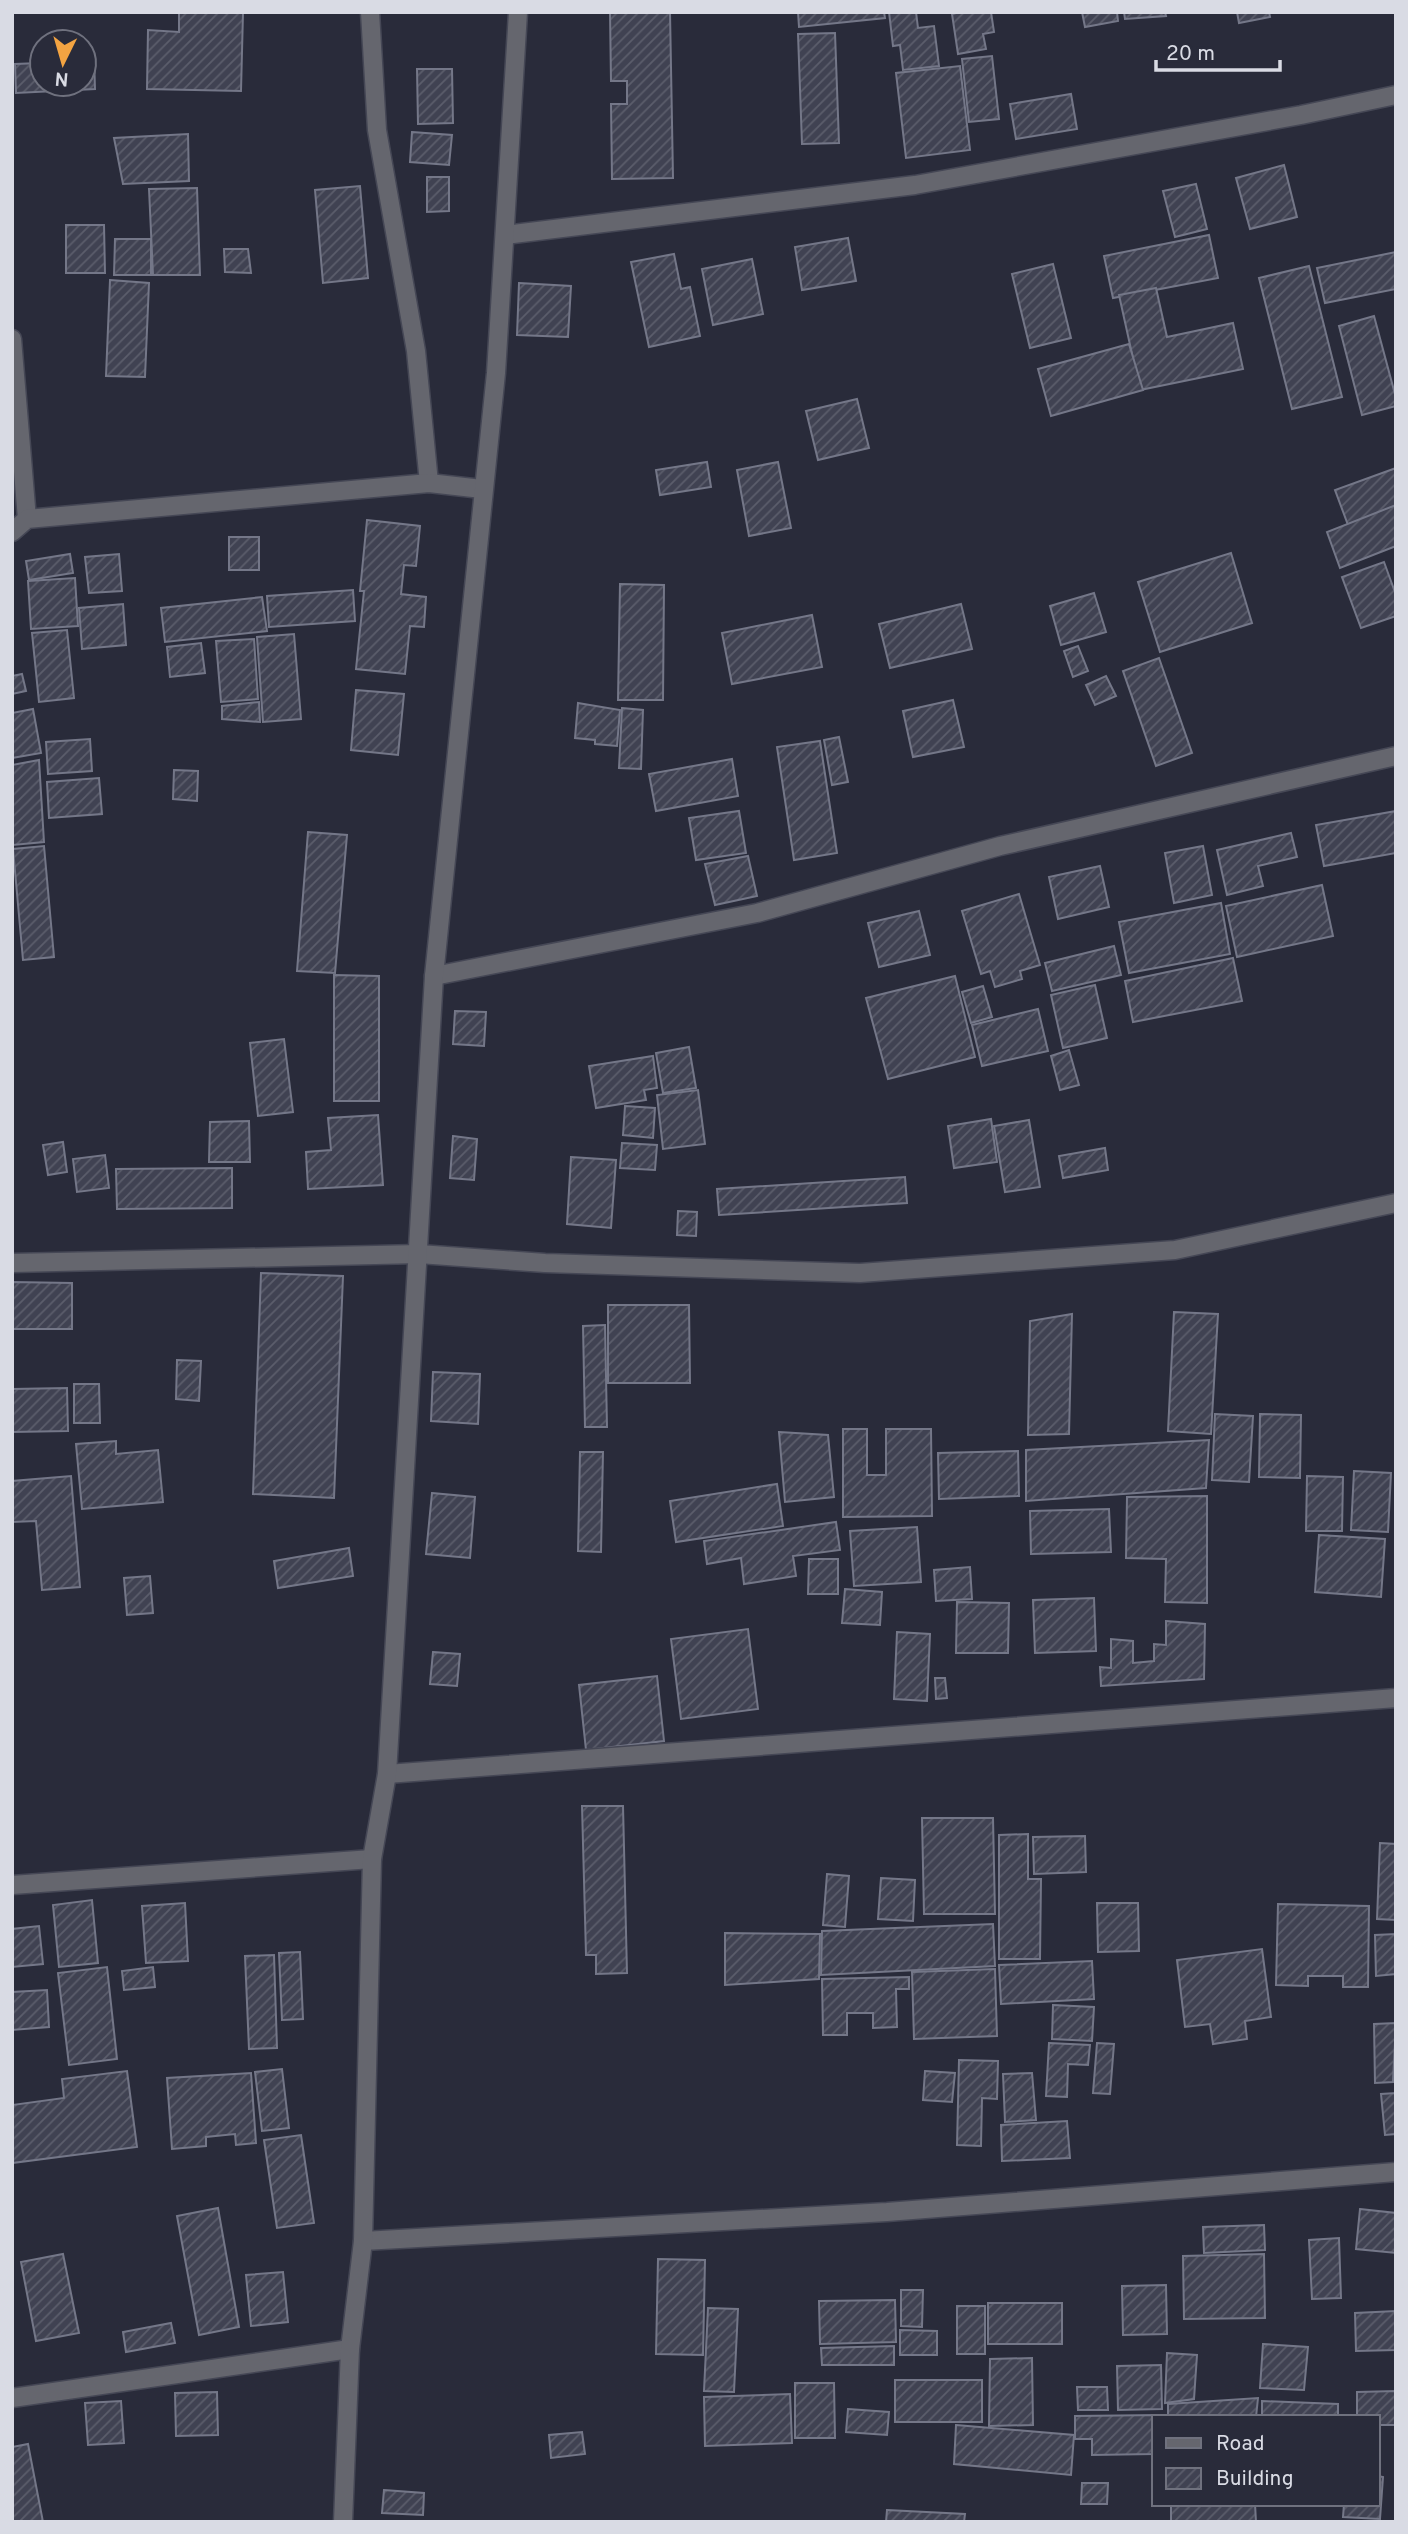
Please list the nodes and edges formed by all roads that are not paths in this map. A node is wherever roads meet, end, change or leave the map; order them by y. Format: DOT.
graph roads {
  1 [pos="370,12"];
  2 [pos="518,12"];
  3 [pos="1396,95"];
  4 [pos="505,235"];
  5 [pos="12,339"];
  6 [pos="429,483"];
  7 [pos="482,489"];
  8 [pos="27,519"];
  9 [pos="12,532"];
  10 [pos="1396,756"];
  11 [pos="434,976"];
  12 [pos="1396,1203"];
  13 [pos="419,1254"];
  14 [pos="12,1263"];
  15 [pos="1396,1698"];
  16 [pos="387,1774"];
  17 [pos="372,1859"];
  18 [pos="12,1885"];
  19 [pos="1396,2172"];
  20 [pos="363,2241"];
  21 [pos="350,2349"];
  22 [pos="12,2398"];
  23 [pos="343,2522"];
  1 -- 6 [label="street"];
  2 -- 4 [label="street"];
  3 -- 4 [label="street"];
  4 -- 7 [label="street"];
  5 -- 8 [label="street"];
  6 -- 7 [label="street"];
  6 -- 8 [label="street"];
  7 -- 11 [label="street"];
  8 -- 9 [label="street"];
  10 -- 11 [label="street"];
  11 -- 13 [label="street"];
  12 -- 13 [label="street"];
  13 -- 14 [label="street"];
  13 -- 16 [label="street"];
  15 -- 16 [label="street"];
  16 -- 17 [label="street"];
  17 -- 18 [label="street"];
  17 -- 20 [label="street"];
  19 -- 20 [label="street"];
  20 -- 21 [label="street"];
  21 -- 22 [label="street"];
  21 -- 23 [label="street"];
}
